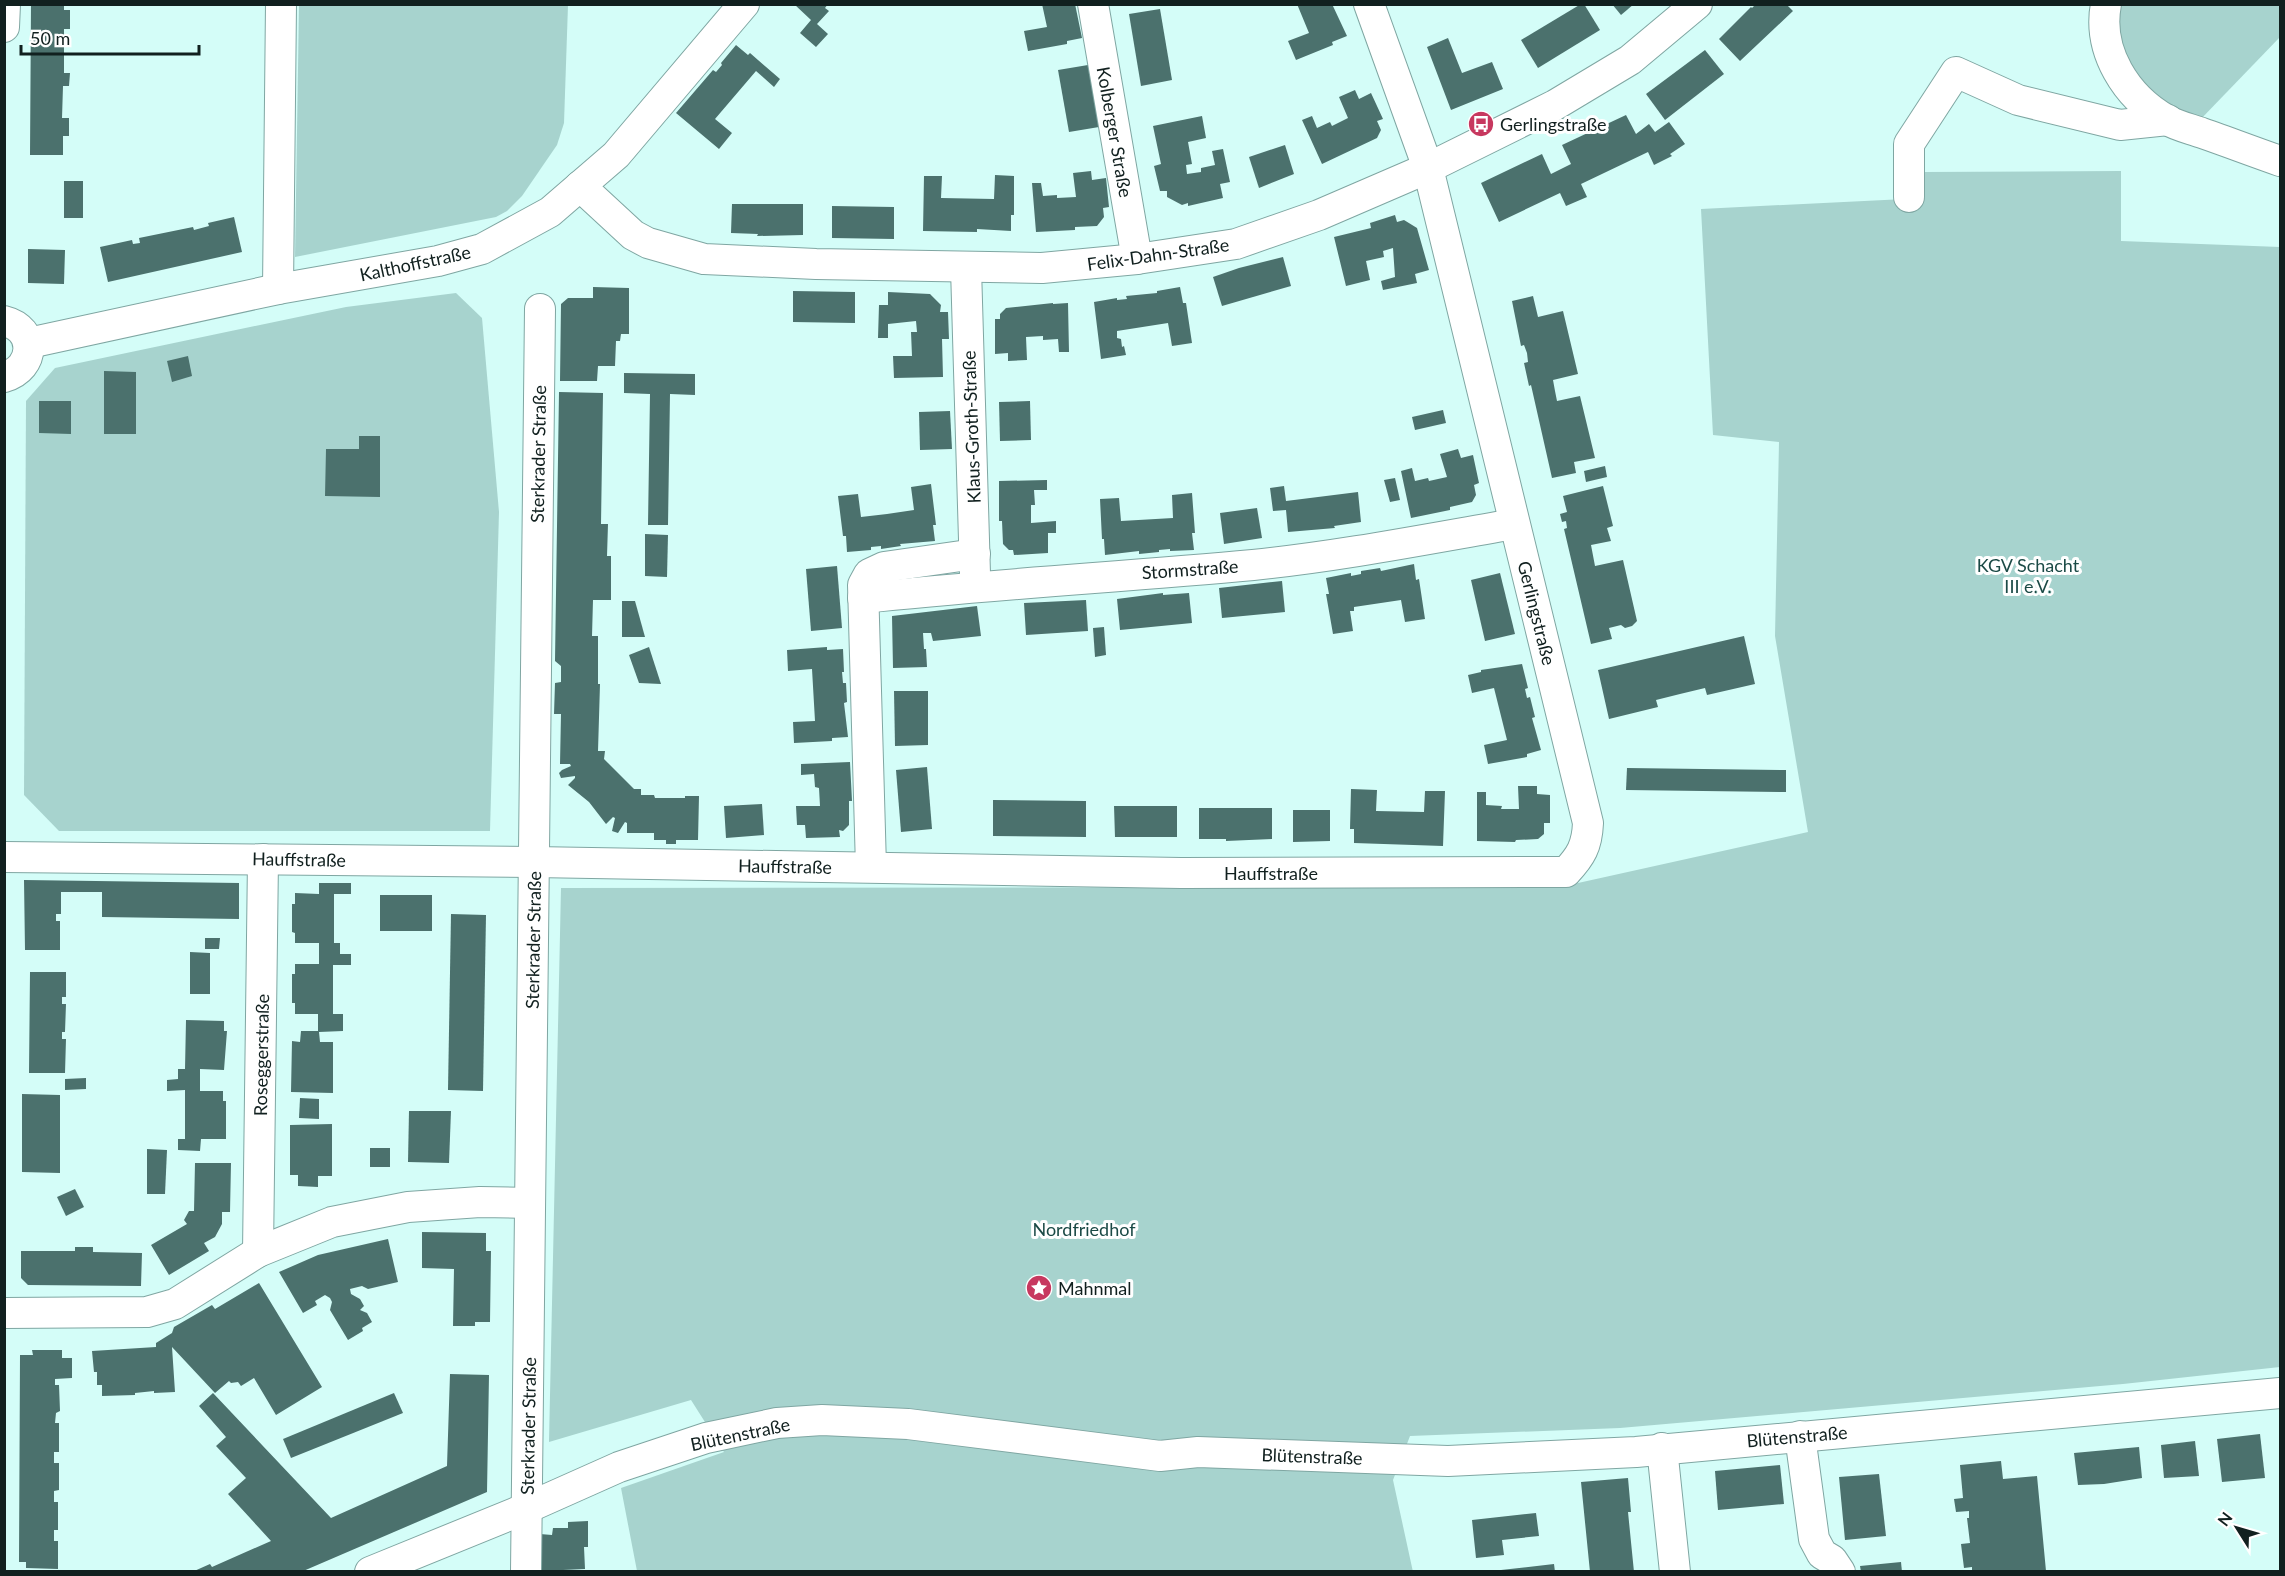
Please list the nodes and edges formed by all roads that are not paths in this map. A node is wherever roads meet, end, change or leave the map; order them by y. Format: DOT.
graph roads {
  1 [pos="5,4"];
  2 [pos="281,4"];
  3 [pos="744,4"];
  4 [pos="1093,4"];
  5 [pos="1369,4"];
  6 [pos="1697,4"];
  7 [pos="2106,4"];
  8 [pos="4,27"];
  9 [pos="2168,120"];
  10 [pos="2280,161"];
  11 [pos="1428,168"];
  12 [pos="580,186"];
  13 [pos="1909,197"];
  14 [pos="1137,259"];
  15 [pos="966,268"];
  16 [pos="278,289"];
  17 [pos="540,309"];
  18 [pos="4,321"];
  19 [pos="29,344"];
  20 [pos="5,377"];
  21 [pos="4,386"];
  22 [pos="1514,524"];
  23 [pos="975,554"];
  24 [pos="975,586"];
  25 [pos="863,598"];
  26 [pos="4,857"];
  27 [pos="263,859"];
  28 [pos="534,861"];
  29 [pos="871,867"];
  30 [pos="1566,872"];
  31 [pos="530,1203"];
  32 [pos="258,1252"];
  33 [pos="4,1313"];
  34 [pos="2280,1393"];
  35 [pos="1800,1436"];
  36 [pos="1649,1450"];
  37 [pos="527,1508"];
  38 [pos="370,1572"];
  39 [pos="526,1572"];
  40 [pos="1675,1572"];
  41 [pos="1840,1572"];
  1 -- 8 [label="street"];
  2 -- 16 [label="street"];
  3 -- 12 [label="street, Kalthoffstraße"];
  4 -- 14 [label="street, Kolberger Straße"];
  5 -- 11 [label="street, Gerlingstraße"];
  6 -- 11 [label="street, Felix-Dahn-Straße"];
  7 -- 9 [label="street"];
  9 -- 10 [label="street"];
  9 -- 13 [label="street"];
  11 -- 14 [label="street, Felix-Dahn-Straße"];
  11 -- 22 [label="street, Gerlingstraße"];
  12 -- 15 [label="street, Felix-Dahn-Straße"];
  12 -- 16 [label="street, Kalthoffstraße"];
  14 -- 15 [label="street, Felix-Dahn-Straße"];
  15 -- 23 [label="street, Klaus-Groth-Straße"];
  16 -- 19 [label="street, Kalthoffstraße"];
  17 -- 28 [label="street, Sterkrader Straße"];
  18 -- 19 [label="street"];
  19 -- 20 [label="street"];
  20 -- 21 [label="street"];
  22 -- 24 [label="street, Stormstraße"];
  22 -- 30 [label="street, Gerlingstraße"];
  23 -- 24 [label="street, Klaus-Groth-Straße"];
  23 -- 25 [label="street"];
  24 -- 25 [label="street, Stormstraße"];
  25 -- 29 [label="street"];
  26 -- 27 [label="street, Hauffstraße"];
  27 -- 28 [label="street, Hauffstraße"];
  27 -- 32 [label="street, Roseggerstraße"];
  28 -- 29 [label="street, Hauffstraße"];
  28 -- 31 [label="street, Sterkrader Straße"];
  29 -- 30 [label="street, Hauffstraße"];
  31 -- 32 [label="street"];
  31 -- 37 [label="street, Sterkrader Straße"];
  32 -- 33 [label="street"];
  34 -- 35 [label="street, Blütenstraße"];
  35 -- 36 [label="street, Blütenstraße"];
  35 -- 41 [label="street"];
  36 -- 37 [label="street, Blütenstraße"];
  36 -- 40 [label="street"];
  37 -- 38 [label="street, Blütenstraße"];
  37 -- 39 [label="street, Sterkrader Straße"];
}
